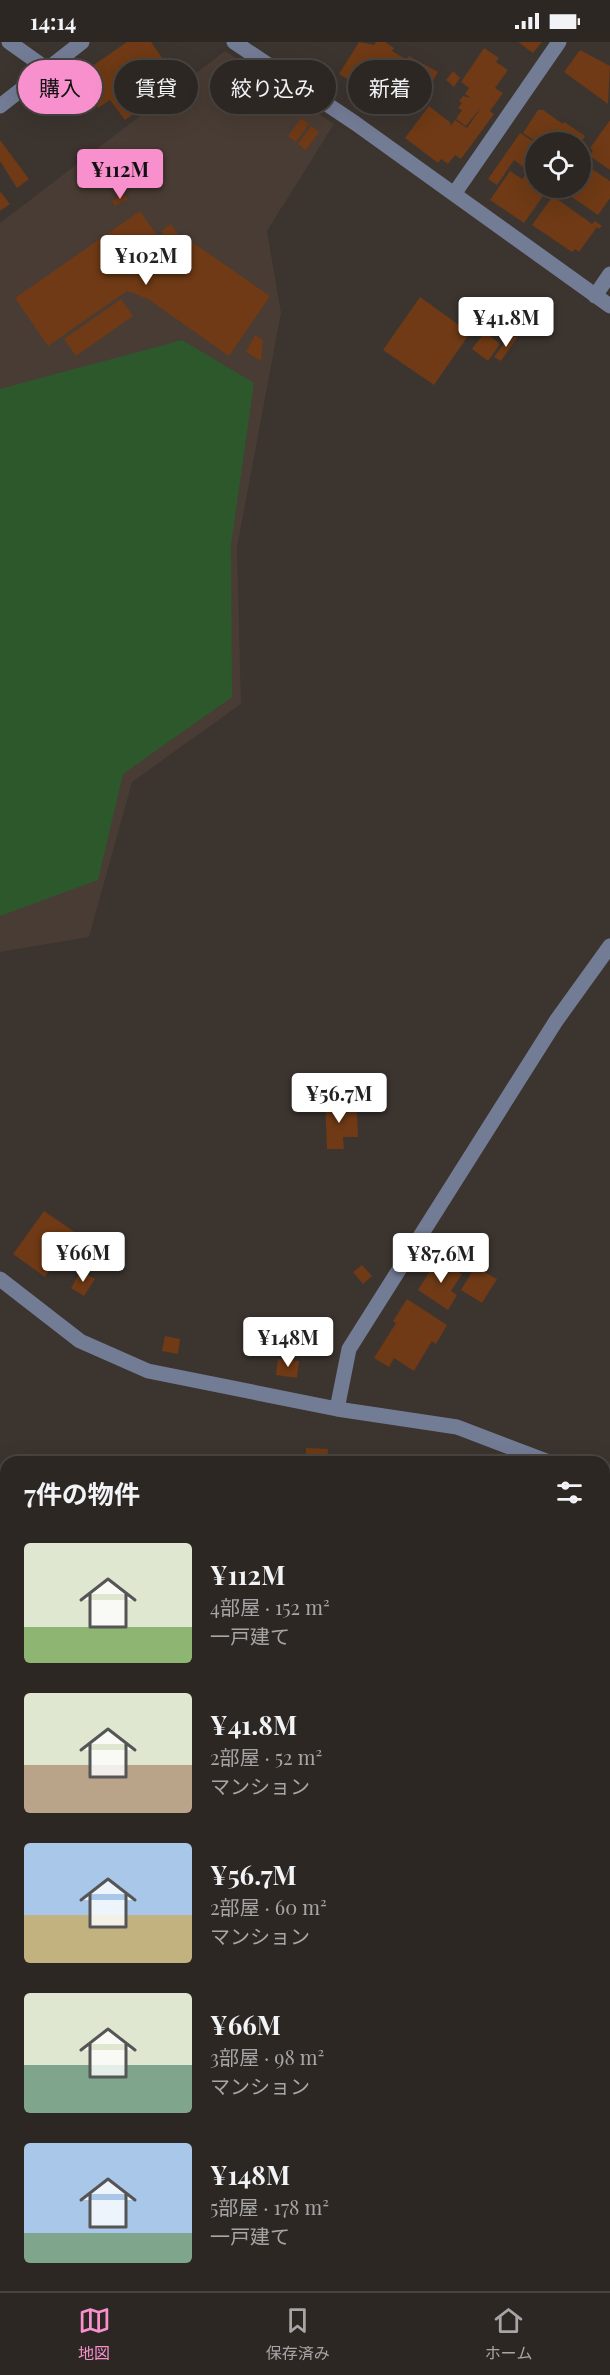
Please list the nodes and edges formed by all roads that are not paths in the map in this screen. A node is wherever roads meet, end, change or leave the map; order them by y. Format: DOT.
graph roads {
  1 [pos="9,42"];
  2 [pos="82,42"];
  3 [pos="234,42"];
  4 [pos="559,42"];
  5 [pos="34,60"];
  6 [pos="59,60"];
  7 [pos="18,92"];
  8 [pos="0,106"];
  9 [pos="454,194"];
  10 [pos="610,274"];
  11 [pos="595,296"];
  12 [pos="610,306"];
  13 [pos="610,946"];
  14 [pos="0,1278"];
  15 [pos="337,1409"];
  16 [pos="533,1456"];
  1 -- 5 [label="street"];
  2 -- 6 [label="street"];
  3 -- 9 [label="street"];
  4 -- 9 [label="street"];
  7 -- 8 [label="street"];
  9 -- 11 [label="street"];
  10 -- 11 [label="street"];
  11 -- 12 [label="street"];
  13 -- 15 [label="street"];
  14 -- 15 [label="street"];
  15 -- 16 [label="street"];
}
